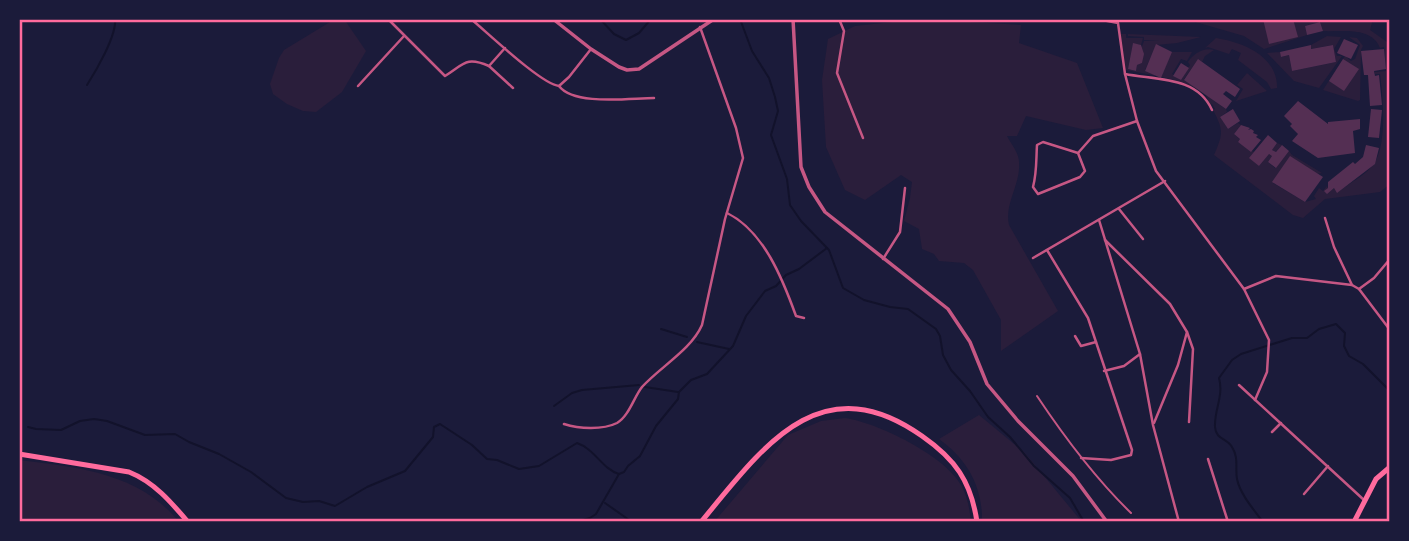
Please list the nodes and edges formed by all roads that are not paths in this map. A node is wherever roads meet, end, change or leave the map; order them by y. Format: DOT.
graph roads {
  1 [pos="388,19"];
  2 [pos="471,19"];
  3 [pos="554,19"];
  4 [pos="699,19"];
  5 [pos="714,19"];
  6 [pos="793,19"];
  7 [pos="839,19"];
  8 [pos="1097,19"];
  9 [pos="702,26"];
  10 [pos="404,36"];
  11 [pos="505,48"];
  12 [pos="591,49"];
  13 [pos="489,66"];
  14 [pos="1125,74"];
  15 [pos="358,86"];
  16 [pos="559,86"];
  17 [pos="513,88"];
  18 [pos="654,98"];
  19 [pos="1212,110"];
  20 [pos="1138,121"];
  21 [pos="863,138"];
  22 [pos="1078,153"];
  23 [pos="1165,181"];
  24 [pos="905,188"];
  25 [pos="1119,209"];
  26 [pos="727,213"];
  27 [pos="1325,218"];
  28 [pos="1099,220"];
  29 [pos="1143,239"];
  30 [pos="1105,240"];
  31 [pos="1047,250"];
  32 [pos="1033,258"];
  33 [pos="883,259"];
  34 [pos="1390,259"];
  35 [pos="1352,285"];
  36 [pos="1244,289"];
  37 [pos="1359,289"];
  38 [pos="804,318"];
  39 [pos="1390,330"];
  40 [pos="1187,332"];
  41 [pos="1074,336"];
  42 [pos="1096,342"];
  43 [pos="1140,354"];
  44 [pos="1104,371"];
  45 [pos="1239,385"];
  46 [pos="1037,396"];
  47 [pos="1255,400"];
  48 [pos="1189,422"];
  49 [pos="1281,423"];
  50 [pos="564,424"];
  51 [pos="1153,425"];
  52 [pos="1272,432"];
  53 [pos="19,454"];
  54 [pos="1082,458"];
  55 [pos="1208,458"];
  56 [pos="1328,466"];
  57 [pos="1390,467"];
  58 [pos="1304,494"];
  59 [pos="1364,500"];
  60 [pos="1131,513"];
  61 [pos="188,522"];
  62 [pos="701,522"];
  63 [pos="977,522"];
  64 [pos="1107,522"];
  65 [pos="1179,522"];
  66 [pos="1228,522"];
  67 [pos="1354,522"];
  1 -- 10 [label="street"];
  2 -- 11 [label="street"];
  3 -- 12 [label="street"];
  4 -- 9 [label="street"];
  5 -- 9 [label="street"];
  6 -- 33 [label="street"];
  7 -- 21 [label="street"];
  8 -- 14 [label="street"];
  9 -- 12 [label="street"];
  9 -- 26 [label="street"];
  10 -- 13 [label="street"];
  10 -- 15 [label="street"];
  11 -- 13 [label="street"];
  11 -- 16 [label="street"];
  12 -- 16 [label="street"];
  13 -- 17 [label="street"];
  14 -- 19 [label="street"];
  14 -- 20 [label="street"];
  16 -- 18 [label="street"];
  20 -- 22 [label="street"];
  20 -- 23 [label="street"];
  22 -- 22 [label="street"];
  23 -- 25 [label="street"];
  23 -- 36 [label="street"];
  24 -- 33 [label="street"];
  25 -- 28 [label="street"];
  25 -- 29 [label="street"];
  26 -- 38 [label="street"];
  26 -- 50 [label="street"];
  27 -- 35 [label="street"];
  28 -- 30 [label="street"];
  28 -- 31 [label="street"];
  30 -- 40 [label="street"];
  30 -- 43 [label="street"];
  31 -- 32 [label="street"];
  31 -- 42 [label="street"];
  33 -- 64 [label="street"];
  34 -- 37 [label="street"];
  35 -- 36 [label="street"];
  35 -- 37 [label="street"];
  36 -- 47 [label="street"];
  37 -- 39 [label="street"];
  40 -- 48 [label="street"];
  40 -- 51 [label="street"];
  41 -- 42 [label="street"];
  42 -- 44 [label="street"];
  43 -- 44 [label="street"];
  43 -- 51 [label="street"];
  44 -- 54 [label="street"];
  45 -- 47 [label="street"];
  46 -- 54 [label="lane"];
  47 -- 49 [label="street"];
  49 -- 52 [label="street"];
  49 -- 56 [label="street"];
  51 -- 65 [label="street"];
  53 -- 61 [label="highway"];
  54 -- 60 [label="lane"];
  55 -- 66 [label="street"];
  56 -- 58 [label="street"];
  56 -- 59 [label="street"];
  57 -- 59 [label="highway"];
  59 -- 67 [label="highway"];
  62 -- 63 [label="highway"];
}
